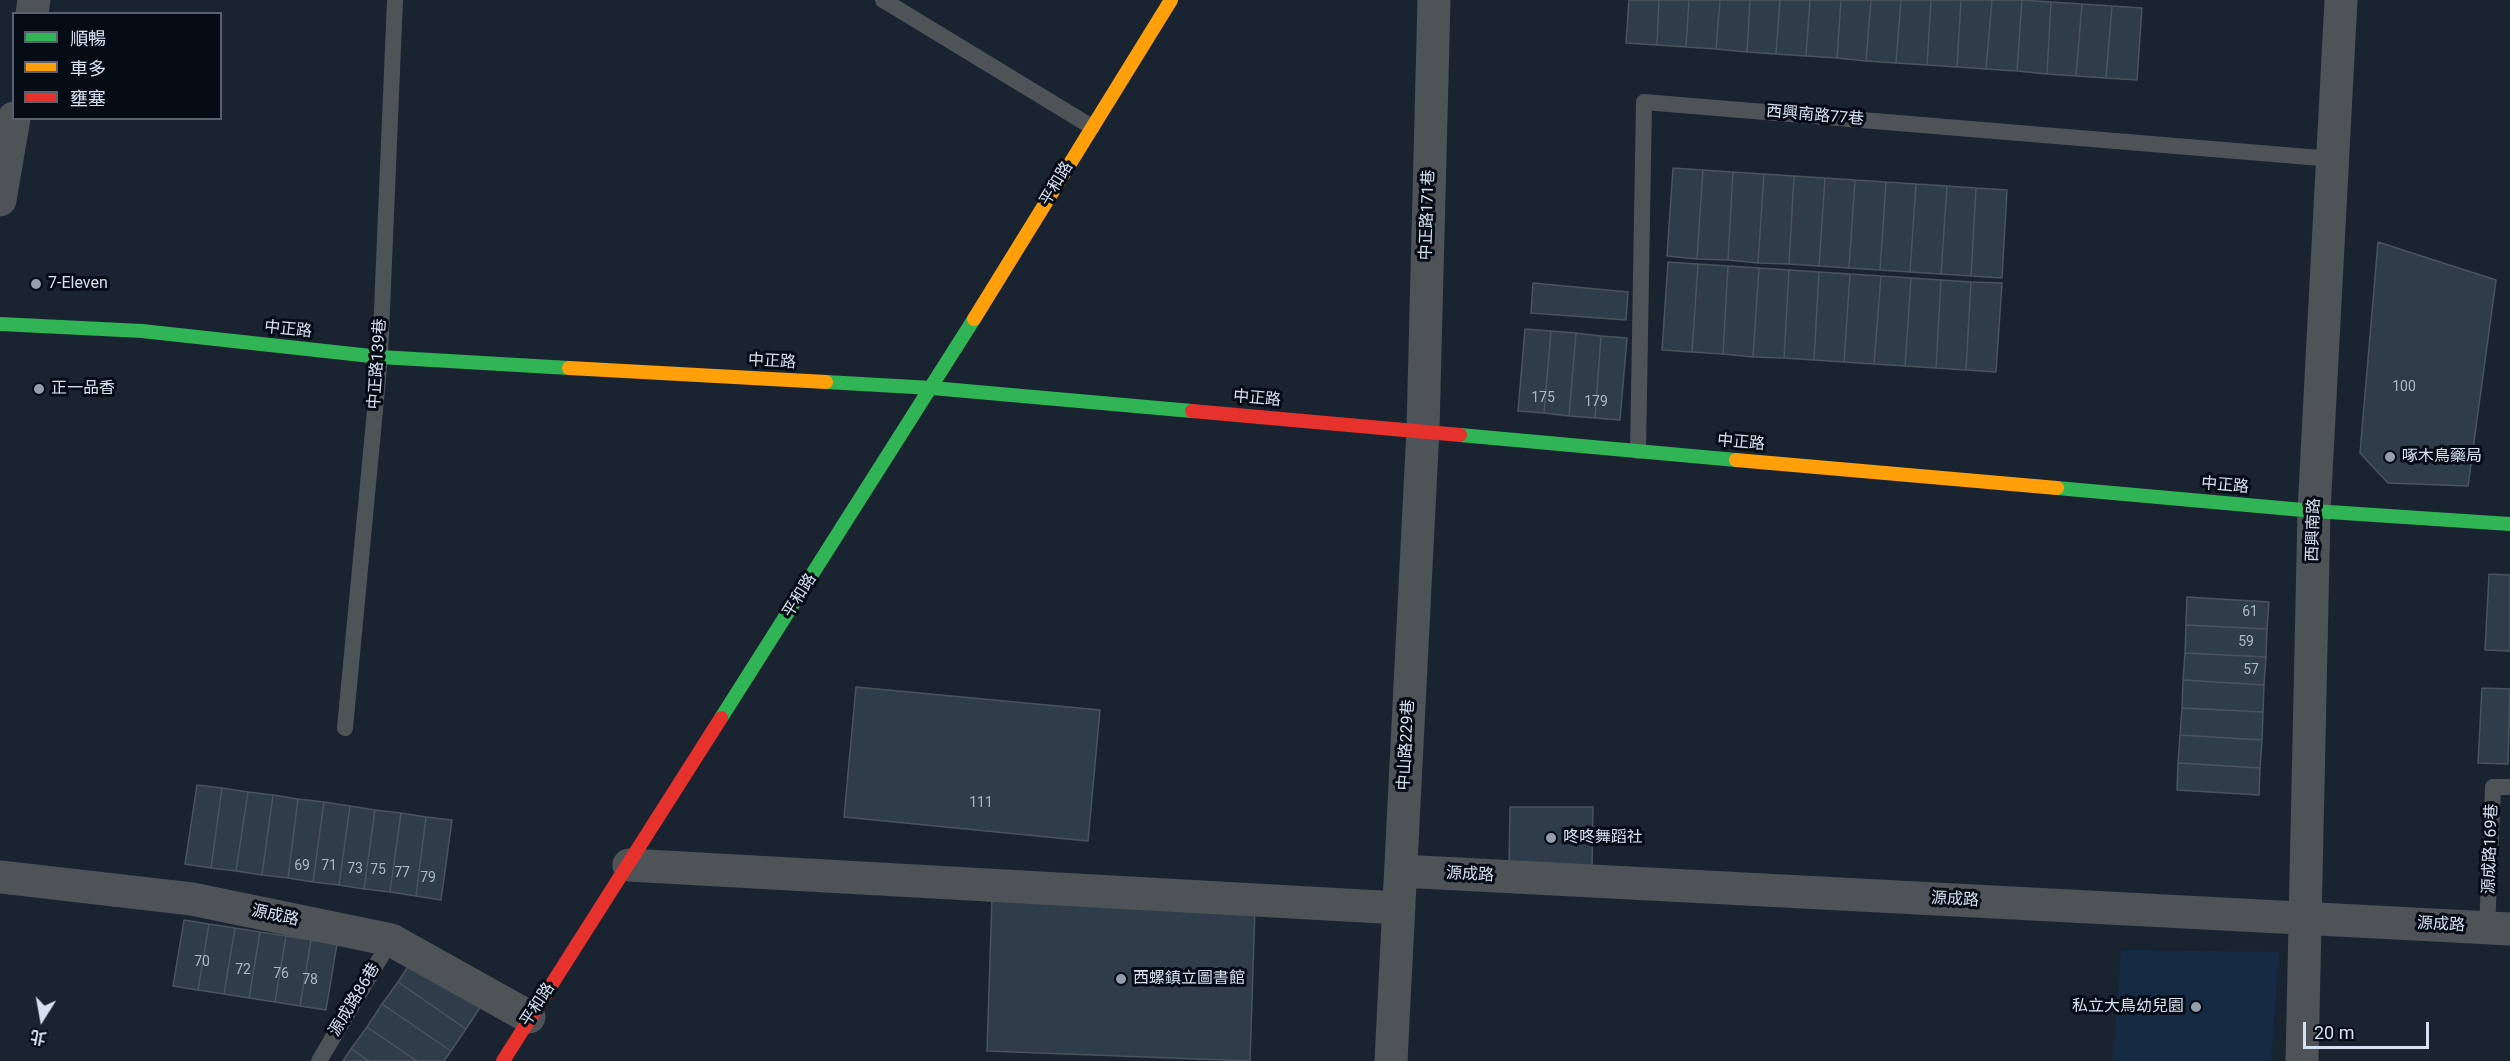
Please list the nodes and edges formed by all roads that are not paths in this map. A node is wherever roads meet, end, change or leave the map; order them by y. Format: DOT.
graph roads {
  1 [pos="394,0"];
  2 [pos="883,0"];
  3 [pos="1171,0"];
  4 [pos="1434,0"];
  5 [pos="2341,0"];
  6 [pos="14,120"];
  7 [pos="1092,127"];
  8 [pos="2333,159"];
  9 [pos="0,200"];
  10 [pos="0,324"];
  11 [pos="380,357"];
  12 [pos="932,388"];
  13 [pos="1423,429"];
  14 [pos="1638,451"];
  15 [pos="2314,511"];
  16 [pos="2510,524"];
  17 [pos="345,728"];
  18 [pos="2510,788"];
  19 [pos="629,865"];
  20 [pos="1401,871"];
  21 [pos="0,877"];
  22 [pos="1399,909"];
  23 [pos="2305,918"];
  24 [pos="2499,929"];
  25 [pos="391,940"];
  26 [pos="529,1017"];
  27 [pos="319,1061"];
  28 [pos="502,1061"];
  29 [pos="1391,1061"];
  30 [pos="2302,1061"];
  1 -- 11 [label="lane, 中正路139巷"];
  2 -- 7 [label="lane"];
  3 -- 7 [label="street, 平和路"];
  4 -- 13 [label="street, 中正路171巷"];
  5 -- 8 [label="street, 西興南路"];
  6 -- 9 [label="street"];
  7 -- 12 [label="street, 平和路"];
  8 -- 14 [label="lane, 西興南路77巷"];
  8 -- 15 [label="street, 西興南路"];
  10 -- 11 [label="street, 中正路"];
  11 -- 12 [label="street, 中正路"];
  11 -- 17 [label="lane, 中正路139巷"];
  12 -- 13 [label="street, 中正路"];
  12 -- 19 [label="street, 平和路"];
  13 -- 14 [label="street, 中正路"];
  13 -- 20 [label="street, 中山路229巷"];
  14 -- 15 [label="street, 中正路"];
  15 -- 16 [label="street, 中正路"];
  15 -- 23 [label="street, 西興南路"];
  18 -- 24 [label="lane, 源成路169巷"];
  19 -- 22 [label="street"];
  19 -- 26 [label="street, 平和路"];
  20 -- 22 [label="street, 中山路229巷"];
  20 -- 23 [label="street, 源成路"];
  21 -- 25 [label="street, 源成路"];
  22 -- 29 [label="street, 中山路229巷"];
  23 -- 24 [label="street, 源成路"];
  23 -- 30 [label="street, 西興南路"];
  25 -- 26 [label="street, 源成路"];
  25 -- 27 [label="lane, 源成路86巷"];
  26 -- 28 [label="street, 平和路"];
}
